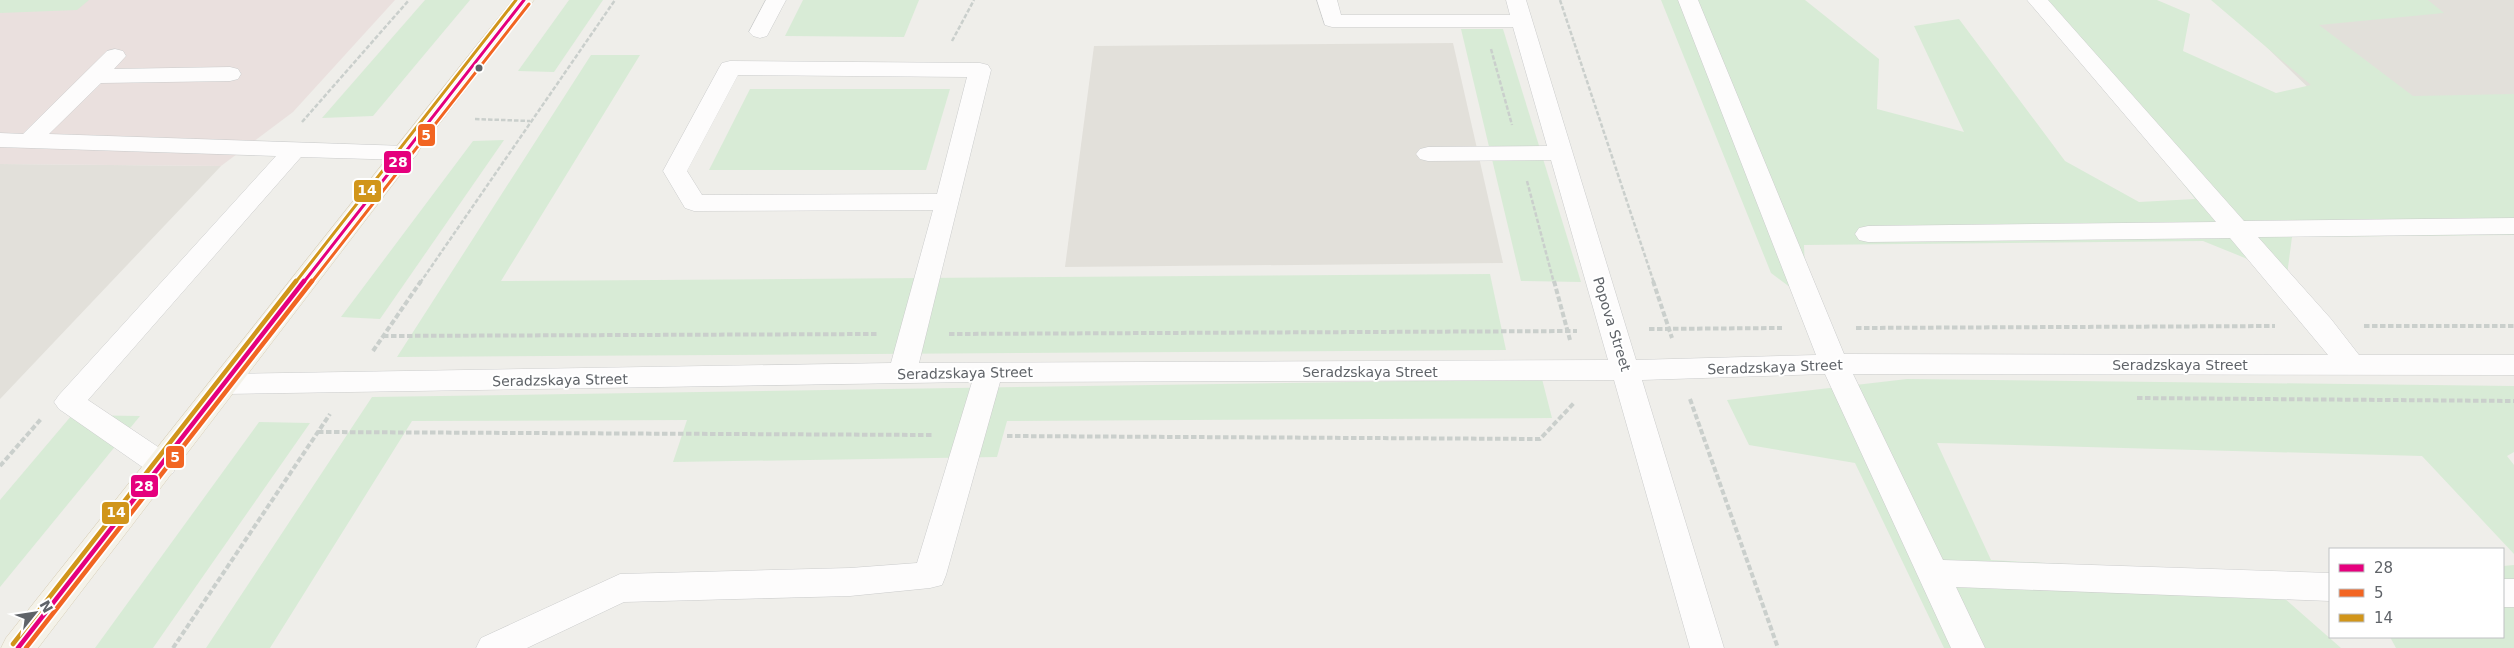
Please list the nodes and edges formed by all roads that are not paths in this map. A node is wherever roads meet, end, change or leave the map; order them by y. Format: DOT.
graph roads {
  1 [pos="524,0"];
  2 [pos="776,0"];
  3 [pos="1328,0"];
  4 [pos="1688,0"];
  5 [pos="2037,0"];
  6 [pos="1519,10"];
  7 [pos="760,32"];
  8 [pos="115,56"];
  9 [pos="230,74"];
  10 [pos="95,76"];
  11 [pos="0,140"];
  12 [pos="30,140"];
  13 [pos="294,150"];
  14 [pos="406,153"];
  15 [pos="1428,154"];
  16 [pos="1562,154"];
  17 [pos="948,202"];
  18 [pos="2514,226"];
  19 [pos="2234,228"];
  20 [pos="1868,234"];
  21 [pos="1834,364"];
  22 [pos="2351,365"];
  23 [pos="2514,365"];
  24 [pos="1626,370"];
  25 [pos="989,372"];
  26 [pos="902,375"];
  27 [pos="226,384"];
  28 [pos="162,465"];
  29 [pos="1933,573"];
  30 [pos="2329,587"];
  31 [pos="18,648"];
  32 [pos="493,648"];
  33 [pos="1707,648"];
  34 [pos="1968,648"];
  1 -- 14 [label="main road"];
  2 -- 7 [label="street"];
  3 -- 6 [label="street"];
  4 -- 21 [label="street"];
  5 -- 19 [label="street"];
  6 -- 16 [label="street, Popova Street"];
  8 -- 10 [label="street"];
  9 -- 10 [label="street"];
  10 -- 12 [label="street"];
  11 -- 12 [label="street"];
  12 -- 13 [label="street"];
  13 -- 14 [label="street"];
  13 -- 28 [label="street"];
  14 -- 27 [label="main road"];
  15 -- 16 [label="street"];
  16 -- 24 [label="street, Popova Street"];
  17 -- 17 [label="street"];
  17 -- 26 [label="street"];
  18 -- 19 [label="street"];
  19 -- 20 [label="street"];
  19 -- 22 [label="street"];
  21 -- 22 [label="street, Seradzskaya Street"];
  21 -- 24 [label="street, Seradzskaya Street"];
  21 -- 29 [label="street"];
  22 -- 23 [label="street, Seradzskaya Street"];
  24 -- 25 [label="street, Seradzskaya Street"];
  24 -- 33 [label="street, Popova Street"];
  25 -- 26 [label="street, Seradzskaya Street"];
  25 -- 32 [label="street"];
  26 -- 27 [label="street, Seradzskaya Street"];
  27 -- 28 [label="main road"];
  28 -- 31 [label="main road"];
  29 -- 30 [label="street"];
  29 -- 34 [label="street"];
}
